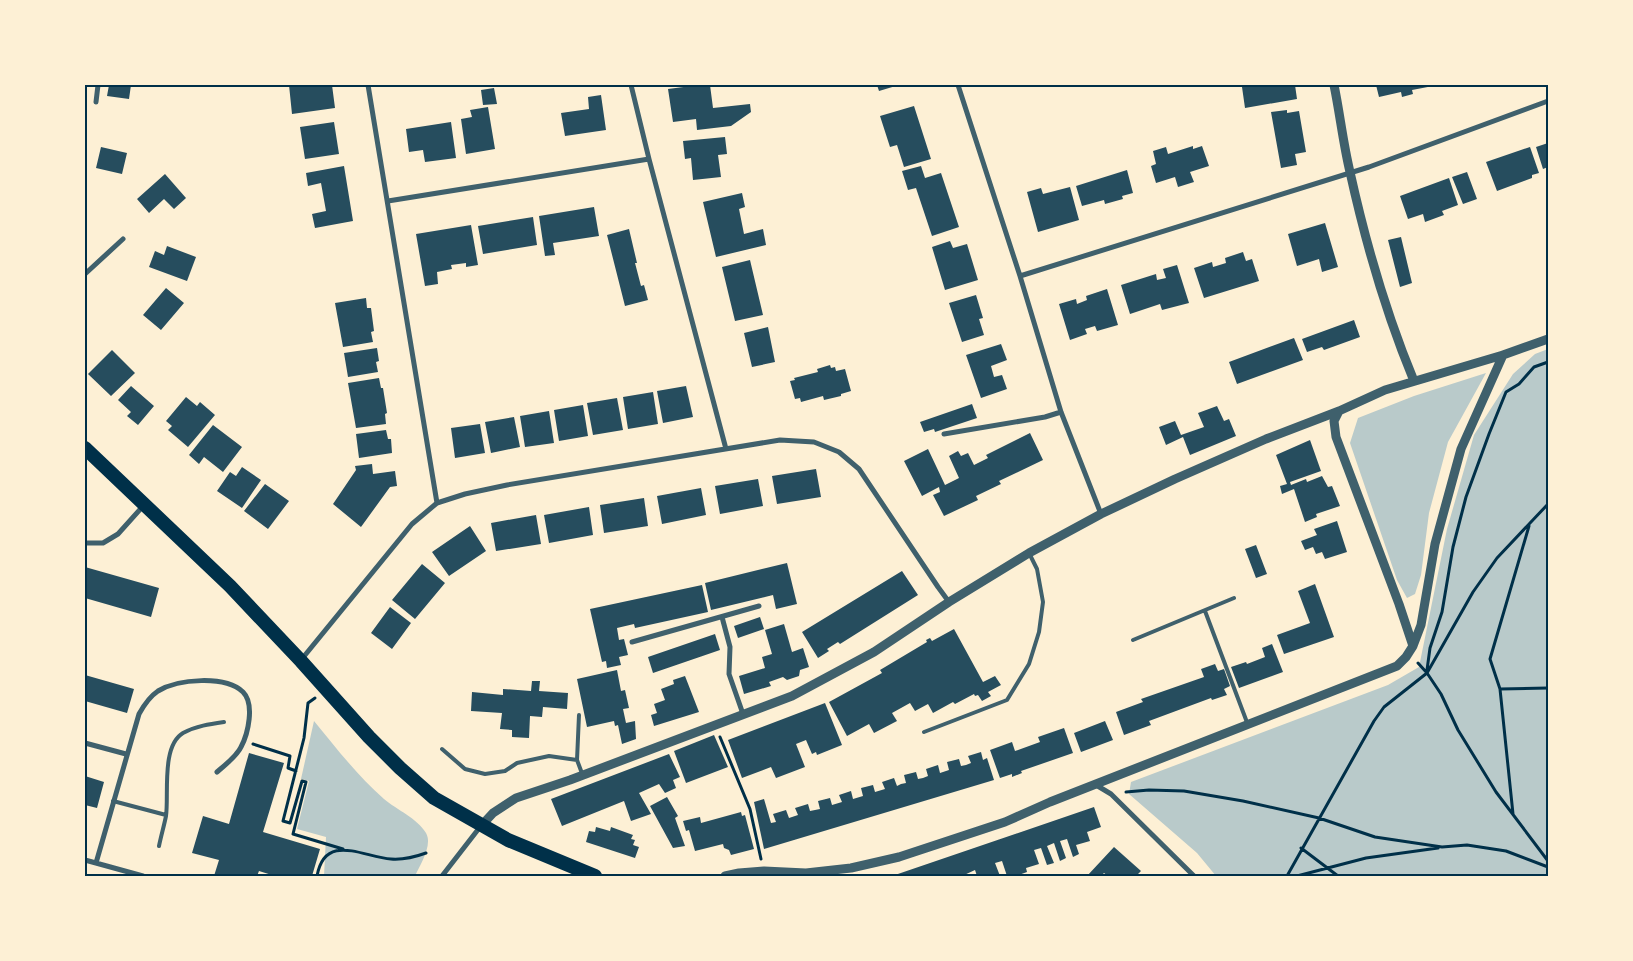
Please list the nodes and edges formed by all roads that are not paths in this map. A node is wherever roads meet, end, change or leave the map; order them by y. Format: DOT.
graph roads {
  1 [pos="98,85"];
  2 [pos="368,85"];
  3 [pos="631,85"];
  4 [pos="958,85"];
  5 [pos="1334,85"];
  6 [pos="1548,101"];
  7 [pos="96,102"];
  8 [pos="649,159"];
  9 [pos="1350,172"];
  10 [pos="388,201"];
  11 [pos="123,239"];
  12 [pos="85,274"];
  13 [pos="1020,276"];
  14 [pos="1548,339"];
  15 [pos="1503,355"];
  16 [pos="1414,381"];
  17 [pos="1338,411"];
  18 [pos="1061,412"];
  19 [pos="944,434"];
  20 [pos="85,448"];
  21 [pos="726,449"];
  22 [pos="437,502"];
  23 [pos="144,504"];
  24 [pos="1101,514"];
  25 [pos="85,543"];
  26 [pos="1029,553"];
  27 [pos="1234,598"];
  28 [pos="949,602"];
  29 [pos="759,606"];
  30 [pos="1205,611"];
  31 [pos="722,617"];
  32 [pos="1134,640"];
  33 [pos="632,642"];
  34 [pos="1413,646"];
  35 [pos="301,660"];
  36 [pos="744,714"];
  37 [pos="579,715"];
  38 [pos="224,722"];
  39 [pos="1248,725"];
  40 [pos="924,732"];
  41 [pos="85,742"];
  42 [pos="442,748"];
  43 [pos="126,754"];
  44 [pos="578,760"];
  45 [pos="217,772"];
  46 [pos="583,776"];
  47 [pos="1096,785"];
  48 [pos="113,801"];
  49 [pos="166,815"];
  50 [pos="481,826"];
  51 [pos="159,846"];
  52 [pos="85,860"];
  53 [pos="96,863"];
  54 [pos="802,875"];
  55 [pos="143,876"];
  56 [pos="442,876"];
  57 [pos="595,876"];
  58 [pos="725,876"];
  59 [pos="1194,876"];
  1 -- 7 [label="street"];
  2 -- 10 [label="street"];
  3 -- 8 [label="street"];
  4 -- 13 [label="street"];
  5 -- 9 [label="street"];
  6 -- 9 [label="street"];
  8 -- 10 [label="street"];
  8 -- 21 [label="street"];
  9 -- 13 [label="street"];
  9 -- 16 [label="street"];
  10 -- 22 [label="street"];
  11 -- 12 [label="street"];
  13 -- 18 [label="street"];
  14 -- 15 [label="street"];
  15 -- 16 [label="street"];
  15 -- 34 [label="street"];
  16 -- 17 [label="street"];
  17 -- 24 [label="street"];
  17 -- 34 [label="street"];
  18 -- 19 [label="street"];
  18 -- 24 [label="street"];
  20 -- 23 [label="highway"];
  21 -- 22 [label="street"];
  21 -- 28 [label="street"];
  22 -- 35 [label="street"];
  23 -- 25 [label="street"];
  23 -- 35 [label="highway"];
  24 -- 26 [label="street"];
  26 -- 28 [label="street"];
  26 -- 40 [label="lane"];
  27 -- 30 [label="lane"];
  28 -- 36 [label="street"];
  29 -- 31 [label="street"];
  30 -- 32 [label="lane"];
  30 -- 39 [label="lane"];
  31 -- 33 [label="street"];
  31 -- 36 [label="street"];
  34 -- 39 [label="street"];
  35 -- 50 [label="highway"];
  36 -- 46 [label="street"];
  37 -- 44 [label="lane"];
  38 -- 49 [label="lane"];
  39 -- 47 [label="street"];
  41 -- 43 [label="street"];
  42 -- 44 [label="lane"];
  43 -- 45 [label="street"];
  43 -- 48 [label="street"];
  44 -- 46 [label="lane"];
  46 -- 50 [label="street"];
  47 -- 54 [label="street"];
  47 -- 59 [label="street"];
  48 -- 49 [label="lane"];
  48 -- 53 [label="street"];
  49 -- 51 [label="lane"];
  50 -- 56 [label="street"];
  50 -- 57 [label="highway"];
  52 -- 53 [label="street"];
  53 -- 55 [label="street"];
  54 -- 58 [label="street"];
}
